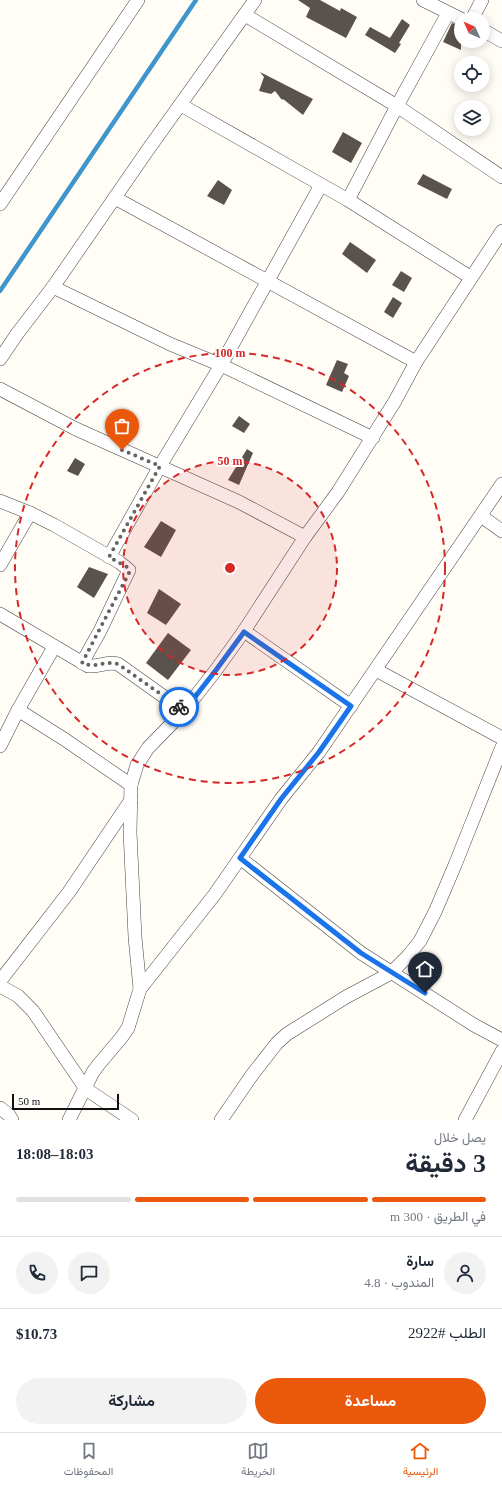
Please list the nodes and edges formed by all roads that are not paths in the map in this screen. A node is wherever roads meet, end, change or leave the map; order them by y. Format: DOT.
graph roads {
  1 [pos="138,0"];
  2 [pos="255,0"];
  3 [pos="423,0"];
  4 [pos="482,0"];
  5 [pos="476,12"];
  6 [pos="448,13"];
  7 [pos="245,15"];
  8 [pos="454,16"];
  9 [pos="490,34"];
  10 [pos="502,41"];
  11 [pos="181,106"];
  12 [pos="397,106"];
  13 [pos="502,176"];
  14 [pos="321,185"];
  15 [pos="115,198"];
  16 [pos="348,200"];
  17 [pos="0,204"];
  18 [pos="502,231"];
  19 [pos="470,277"];
  20 [pos="268,281"];
  21 [pos="53,287"];
  22 [pos="0,359"];
  23 [pos="416,362"];
  24 [pos="221,365"];
  25 [pos="0,389"];
  26 [pos="373,438"];
  27 [pos="160,466"];
  28 [pos="502,484"];
  29 [pos="0,501"];
  30 [pos="30,512"];
  31 [pos="481,516"];
  32 [pos="502,531"];
  33 [pos="305,537"];
  34 [pos="109,557"];
  35 [pos="0,565"];
  36 [pos="0,614"];
  37 [pos="244,632"];
  38 [pos="54,647"];
  39 [pos="82,663"];
  40 [pos="376,670"];
  41 [pos="351,706"];
  42 [pos="18,710"];
  43 [pos="184,711"];
  44 [pos="502,738"];
  45 [pos="0,746"];
  46 [pos="502,747"];
  47 [pos="131,785"];
  48 [pos="131,800"];
  49 [pos="240,858"];
  50 [pos="391,973"];
  51 [pos="0,981"];
  52 [pos="0,986"];
  53 [pos="140,989"];
  54 [pos="502,1040"];
  55 [pos="502,1051"];
  56 [pos="86,1089"];
  57 [pos="0,1108"];
  58 [pos="12,1120"];
  59 [pos="69,1120"];
  60 [pos="132,1120"];
  61 [pos="221,1120"];
  62 [pos="465,1120"];
  1 -- 17 [label="street"];
  2 -- 7 [label="street"];
  3 -- 6 [label="street"];
  4 -- 5 [label="street"];
  6 -- 8 [label="street"];
  6 -- 12 [label="street"];
  7 -- 11 [label="street"];
  7 -- 12 [label="street"];
  9 -- 10 [label="street"];
  11 -- 14 [label="street"];
  11 -- 15 [label="street"];
  12 -- 13 [label="street"];
  12 -- 16 [label="street"];
  14 -- 16 [label="street"];
  14 -- 20 [label="street"];
  15 -- 20 [label="street"];
  15 -- 21 [label="street"];
  16 -- 19 [label="street"];
  18 -- 19 [label="street"];
  19 -- 23 [label="street"];
  20 -- 23 [label="street"];
  20 -- 24 [label="street"];
  21 -- 22 [label="street"];
  21 -- 24 [label="street"];
  23 -- 26 [label="street"];
  24 -- 26 [label="street"];
  24 -- 27 [label="street"];
  25 -- 27 [label="street"];
  26 -- 33 [label="street"];
  27 -- 33 [label="street"];
  27 -- 34 [label="street"];
  28 -- 31 [label="street"];
  29 -- 30 [label="street"];
  30 -- 34 [label="street"];
  30 -- 35 [label="street"];
  31 -- 32 [label="street"];
  31 -- 40 [label="street"];
  33 -- 37 [label="street"];
  34 -- 39 [label="street"];
  36 -- 38 [label="street"];
  37 -- 41 [label="street"];
  37 -- 43 [label="street"];
  38 -- 39 [label="street"];
  38 -- 42 [label="street"];
  39 -- 43 [label="street"];
  40 -- 41 [label="street"];
  40 -- 44 [label="street"];
  41 -- 49 [label="street"];
  42 -- 45 [label="street"];
  42 -- 47 [label="street"];
  43 -- 47 [label="street"];
  46 -- 50 [label="street"];
  47 -- 48 [label="street"];
  48 -- 51 [label="street"];
  48 -- 53 [label="street"];
  49 -- 50 [label="street"];
  49 -- 53 [label="street"];
  50 -- 54 [label="street"];
  50 -- 61 [label="street"];
  52 -- 56 [label="street"];
  53 -- 56 [label="street"];
  55 -- 62 [label="street"];
  56 -- 59 [label="street"];
  56 -- 60 [label="street"];
  57 -- 58 [label="street"];
}
